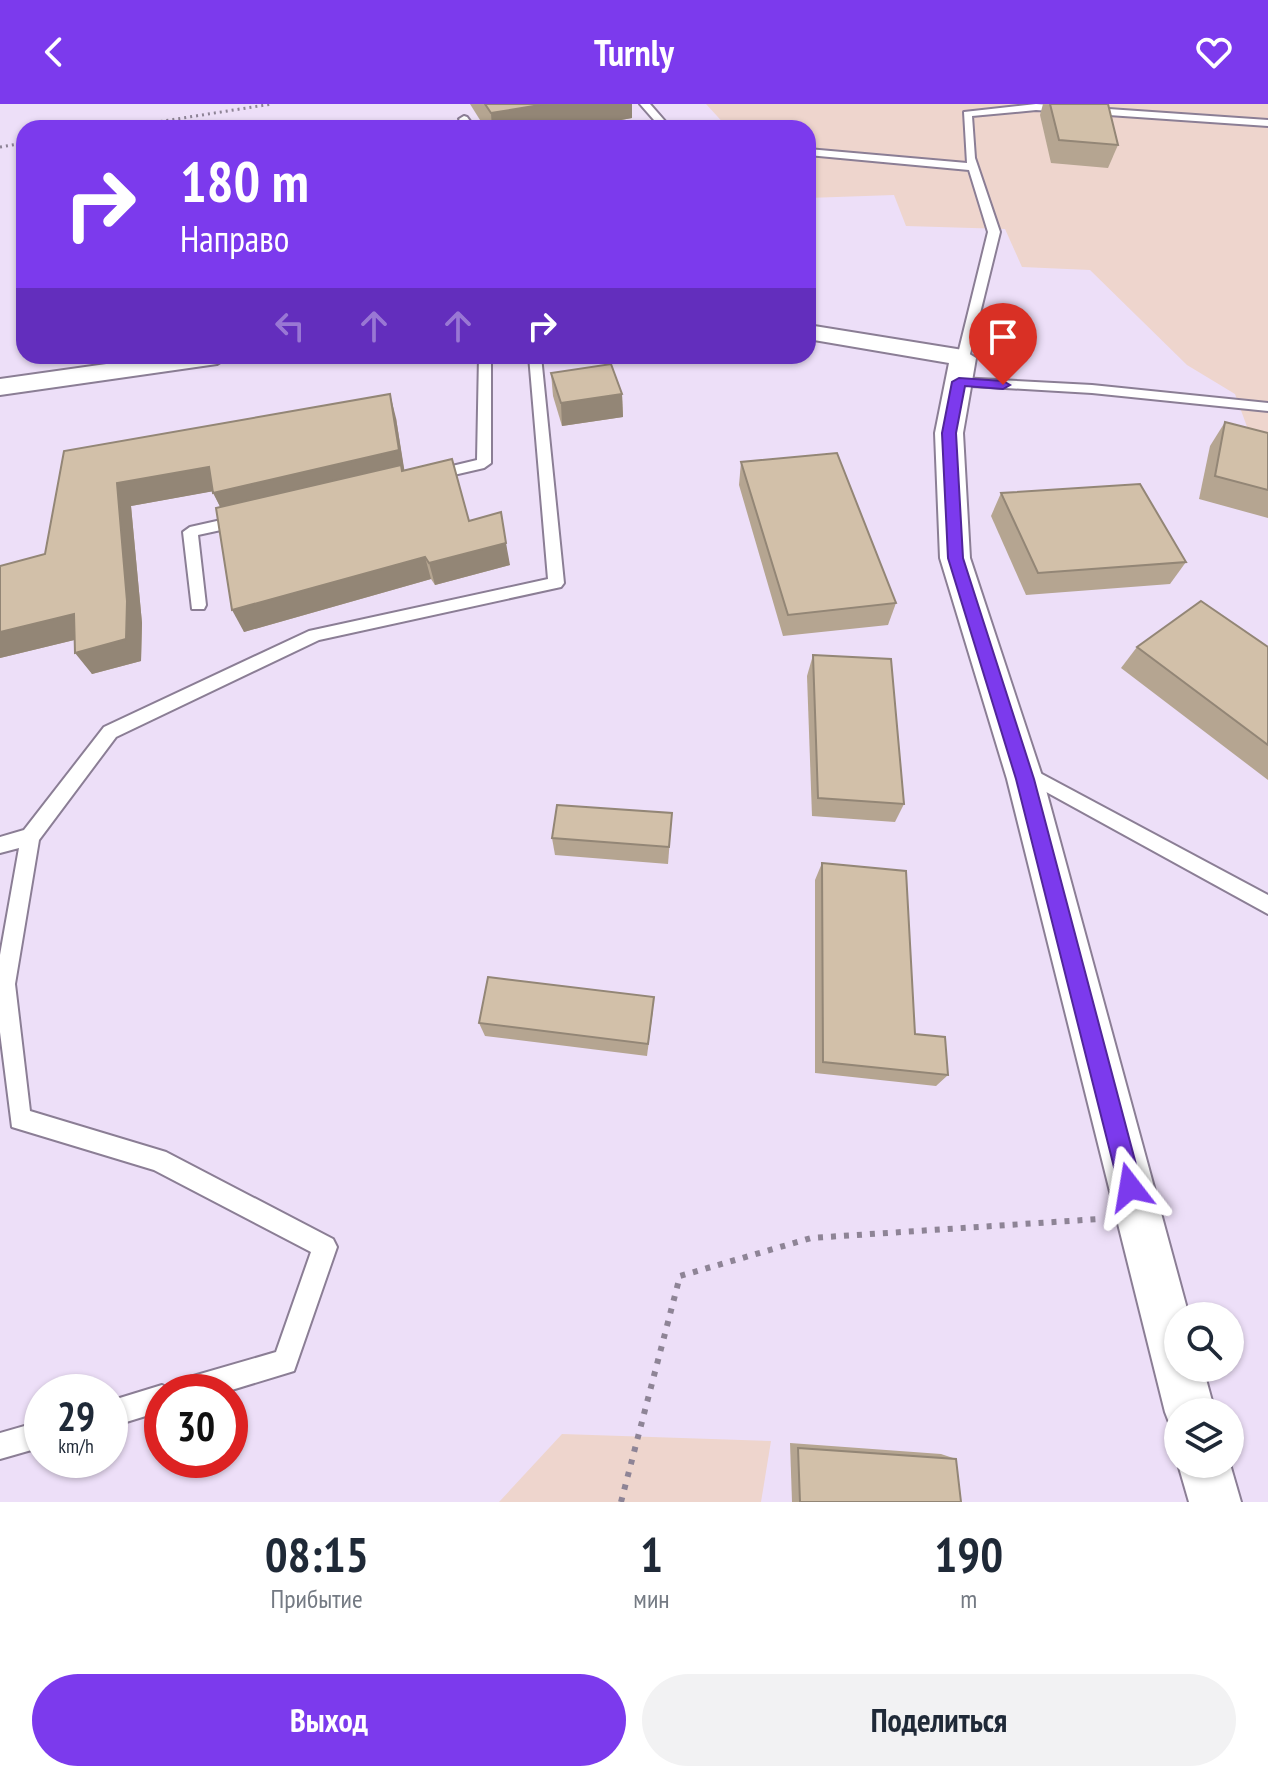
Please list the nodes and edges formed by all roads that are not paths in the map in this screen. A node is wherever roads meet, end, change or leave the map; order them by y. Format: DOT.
graph roads {
  1 [pos="645,104"];
  2 [pos="659,120"];
  3 [pos="1268,123"];
  4 [pos="816,153"];
  5 [pos="974,167"];
  6 [pos="816,334"];
  7 [pos="161,364"];
  8 [pos="485,364"];
  9 [pos="536,364"];
  10 [pos="961,370"];
  11 [pos="0,387"];
  12 [pos="1268,407"];
  13 [pos="422,478"];
  14 [pos="252,518"];
  15 [pos="198,605"];
  16 [pos="1022,770"];
  17 [pos="30,837"];
  18 [pos="0,845"];
  19 [pos="1268,905"];
  20 [pos="244,1374"];
  21 [pos="1186,1398"];
  22 [pos="24,1439"];
  23 [pos="0,1446"];
  24 [pos="1208,1478"];
  25 [pos="1215,1502"];
  1 -- 2 [label="lane"];
  3 -- 5 [label="lane"];
  4 -- 5 [label="lane"];
  5 -- 10 [label="lane"];
  6 -- 10 [label="street"];
  7 -- 11 [label="street"];
  8 -- 13 [label="lane"];
  9 -- 17 [label="lane"];
  10 -- 12 [label="lane"];
  10 -- 16 [label="street"];
  14 -- 15 [label="lane"];
  16 -- 19 [label="lane"];
  16 -- 21 [label="street"];
  17 -- 18 [label="lane"];
  17 -- 20 [label="lane"];
  22 -- 23 [label="lane"];
  24 -- 25 [label="street"];
}
